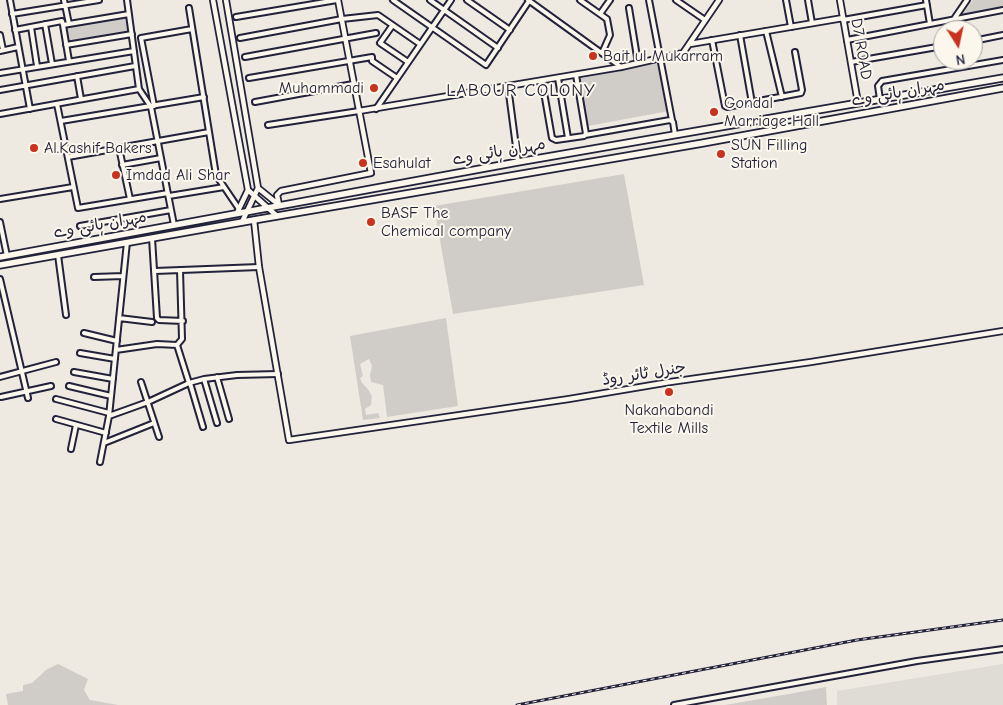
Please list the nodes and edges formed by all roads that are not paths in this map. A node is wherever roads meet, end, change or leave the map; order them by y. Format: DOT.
graph roads {
  1 [pos="10,0"];
  2 [pos="64,0"];
  3 [pos="99,0"];
  4 [pos="127,0"];
  5 [pos="213,0"];
  6 [pos="226,0"];
  7 [pos="337,0"];
  8 [pos="393,0"];
  9 [pos="430,0"];
  10 [pos="450,0"];
  11 [pos="467,0"];
  12 [pos="529,0"];
  13 [pos="580,0"];
  14 [pos="610,0"];
  15 [pos="649,0"];
  16 [pos="676,0"];
  17 [pos="786,0"];
  18 [pos="808,0"];
  19 [pos="840,0"];
  20 [pos="926,0"];
  21 [pos="967,0"];
  22 [pos="717,1"];
  23 [pos="927,5"];
  24 [pos="65,6"];
  25 [pos="189,8"];
  26 [pos="629,8"];
  27 [pos="444,10"];
  28 [pos="1003,10"];
  29 [pos="12,14"];
  30 [pos="129,14"];
  31 [pos="600,14"];
  32 [pos="236,17"];
  33 [pos="843,19"];
  34 [pos="954,19"];
  35 [pos="342,20"];
  36 [pos="706,20"];
  37 [pos="812,23"];
  38 [pos="45,24"];
  39 [pos="69,24"];
  40 [pos="930,24"];
  41 [pos="63,25"];
  42 [pos="392,26"];
  43 [pos="31,27"];
  44 [pos="791,27"];
  45 [pos="192,28"];
  46 [pos="431,28"];
  47 [pos="15,30"];
  48 [pos="510,30"];
  49 [pos="766,31"];
  50 [pos="376,32"];
  51 [pos="0,34"];
  52 [pos="132,34"];
  53 [pos="740,35"];
  54 [pos="1003,35"];
  55 [pos="240,38"];
  56 [pos="345,39"];
  57 [pos="983,39"];
  58 [pos="712,40"];
  59 [pos="847,40"];
  60 [pos="420,44"];
  61 [pos="690,44"];
  62 [pos="66,45"];
  63 [pos="18,47"];
  64 [pos="498,48"];
  65 [pos="933,48"];
  66 [pos="2,50"];
  67 [pos="134,51"];
  68 [pos="795,52"];
  69 [pos="602,53"];
  70 [pos="245,57"];
  71 [pos="660,58"];
  72 [pos="1003,60"];
  73 [pos="68,61"];
  74 [pos="349,61"];
  75 [pos="408,62"];
  76 [pos="851,62"];
  77 [pos="638,63"];
  78 [pos="52,64"];
  79 [pos="37,66"];
  80 [pos="135,66"];
  81 [pos="621,67"];
  82 [pos="22,69"];
  83 [pos="0,73"];
  84 [pos="576,75"];
  85 [pos="77,76"];
  86 [pos="250,78"];
  87 [pos="397,78"];
  88 [pos="558,78"];
  89 [pos="1003,78"];
  90 [pos="542,81"];
  91 [pos="354,84"];
  92 [pos="26,85"];
  93 [pos="508,86"];
  94 [pos="1003,88"];
  95 [pos="139,89"];
  96 [pos="0,90"];
  97 [pos="204,97"];
  98 [pos="782,97"];
  99 [pos="81,99"];
  100 [pos="880,99"];
  101 [pos="254,102"];
  102 [pos="858,102"];
  103 [pos="752,103"];
  104 [pos="57,104"];
  105 [pos="152,107"];
  106 [pos="30,109"];
  107 [pos="376,109"];
  108 [pos="359,112"];
  109 [pos="0,114"];
  110 [pos="672,120"];
  111 [pos="61,121"];
  112 [pos="740,123"];
  113 [pos="268,125"];
  114 [pos="209,132"];
  115 [pos="586,135"];
  116 [pos="675,135"];
  117 [pos="742,136"];
  118 [pos="568,138"];
  119 [pos="158,142"];
  120 [pos="119,148"];
  121 [pos="68,157"];
  122 [pos="161,158"];
  123 [pos="518,162"];
  124 [pos="122,165"];
  125 [pos="73,187"];
  126 [pos="224,187"];
  127 [pos="258,188"];
  128 [pos="248,190"];
  129 [pos="168,194"];
  130 [pos="254,196"];
  131 [pos="0,199"];
  132 [pos="130,200"];
  133 [pos="278,205"];
  134 [pos="268,208"];
  135 [pos="171,210"];
  136 [pos="238,211"];
  137 [pos="247,211"];
  138 [pos="278,216"];
  139 [pos="254,220"];
  140 [pos="0,222"];
  141 [pos="242,222"];
  142 [pos="174,225"];
  143 [pos="80,226"];
  144 [pos="152,238"];
  145 [pos="127,242"];
  146 [pos="58,255"];
  147 [pos="3,256"];
  148 [pos="0,265"];
  149 [pos="259,267"];
  150 [pos="180,270"];
  151 [pos="155,271"];
  152 [pos="123,276"];
  153 [pos="94,277"];
  154 [pos="0,279"];
  155 [pos="66,315"];
  156 [pos="119,318"];
  157 [pos="183,321"];
  158 [pos="152,322"];
  159 [pos="1003,331"];
  160 [pos="84,333"];
  161 [pos="117,340"];
  162 [pos="177,345"];
  163 [pos="116,350"];
  164 [pos="80,353"];
  165 [pos="115,359"];
  166 [pos="56,362"];
  167 [pos="22,370"];
  168 [pos="74,372"];
  169 [pos="278,374"];
  170 [pos="0,376"];
  171 [pos="217,377"];
  172 [pos="113,379"];
  173 [pos="204,379"];
  174 [pos="141,382"];
  175 [pos="190,383"];
  176 [pos="51,386"];
  177 [pos="69,386"];
  178 [pos="26,391"];
  179 [pos="111,396"];
  180 [pos="1,397"];
  181 [pos="28,398"];
  182 [pos="56,399"];
  183 [pos="148,402"];
  184 [pos="109,414"];
  185 [pos="229,419"];
  186 [pos="56,420"];
  187 [pos="217,423"];
  188 [pos="154,424"];
  189 [pos="76,425"];
  190 [pos="203,427"];
  191 [pos="106,434"];
  192 [pos="159,437"];
  193 [pos="104,443"];
  194 [pos="72,449"];
  195 [pos="100,462"];
  196 [pos="1003,649"];
  197 [pos="674,705"];
  1 -- 29 [label="street"];
  2 -- 24 [label="street"];
  3 -- 24 [label="street"];
  4 -- 30 [label="street"];
  5 -- 128 [label="street"];
  6 -- 127 [label="street"];
  7 -- 32 [label="street"];
  7 -- 35 [label="street"];
  8 -- 46 [label="street"];
  9 -- 27 [label="street"];
  10 -- 27 [label="street"];
  11 -- 48 [label="street"];
  12 -- 48 [label="street"];
  12 -- 69 [label="street"];
  13 -- 31 [label="street"];
  14 -- 31 [label="street"];
  15 -- 71 [label="street"];
  16 -- 36 [label="street"];
  17 -- 44 [label="street"];
  18 -- 37 [label="street"];
  19 -- 33 [label="street, D7 ROAD"];
  20 -- 23 [label="street"];
  21 -- 34 [label="street"];
  22 -- 36 [label="street"];
  23 -- 33 [label="street"];
  23 -- 40 [label="street"];
  24 -- 29 [label="street"];
  24 -- 39 [label="street"];
  25 -- 45 [label="street"];
  26 -- 77 [label="street"];
  27 -- 46 [label="street"];
  27 -- 64 [label="street"];
  28 -- 34 [label="street"];
  29 -- 47 [label="street"];
  30 -- 39 [label="street"];
  30 -- 52 [label="street"];
  31 -- 69 [label="street"];
  33 -- 37 [label="street"];
  33 -- 59 [label="street, D7 ROAD"];
  34 -- 40 [label="street"];
  35 -- 42 [label="street"];
  35 -- 55 [label="street"];
  35 -- 56 [label="street"];
  36 -- 61 [label="street"];
  37 -- 44 [label="street"];
  38 -- 41 [label="street"];
  38 -- 43 [label="street"];
  38 -- 78 [label="street"];
  39 -- 41 [label="street"];
  40 -- 59 [label="street"];
  41 -- 62 [label="street"];
  42 -- 60 [label="street"];
  42 -- 75 [label="street"];
  43 -- 47 [label="street"];
  43 -- 79 [label="street"];
  44 -- 49 [label="street"];
  45 -- 97 [label="street"];
  45 -- 105 [label="street"];
  46 -- 60 [label="street"];
  46 -- 64 [label="street"];
  47 -- 63 [label="street"];
  48 -- 64 [label="street"];
  49 -- 53 [label="street"];
  49 -- 98 [label="street"];
  50 -- 56 [label="street"];
  51 -- 66 [label="street"];
  52 -- 62 [label="street"];
  52 -- 67 [label="street"];
  53 -- 58 [label="street"];
  53 -- 103 [label="street"];
  54 -- 57 [label="street"];
  56 -- 70 [label="street"];
  56 -- 74 [label="street"];
  58 -- 61 [label="street"];
  58 -- 103 [label="street"];
  59 -- 76 [label="street, D7 ROAD"];
  60 -- 75 [label="street"];
  61 -- 71 [label="street"];
  62 -- 73 [label="street"];
  63 -- 66 [label="street"];
  63 -- 82 [label="street"];
  65 -- 76 [label="street"];
  67 -- 73 [label="street"];
  67 -- 80 [label="street"];
  68 -- 98 [label="street"];
  69 -- 81 [label="street"];
  71 -- 77 [label="street"];
  71 -- 110 [label="street"];
  72 -- 100 [label="street"];
  73 -- 78 [label="street"];
  74 -- 86 [label="street"];
  74 -- 87 [label="street"];
  74 -- 91 [label="street"];
  75 -- 87 [label="street"];
  76 -- 102 [label="street, D7 ROAD"];
  77 -- 81 [label="street"];
  78 -- 79 [label="street"];
  79 -- 82 [label="street"];
  80 -- 85 [label="street"];
  80 -- 95 [label="street"];
  81 -- 84 [label="street"];
  82 -- 83 [label="street"];
  82 -- 92 [label="street"];
  84 -- 88 [label="street"];
  84 -- 115 [label="street"];
  85 -- 92 [label="street"];
  85 -- 99 [label="street"];
  87 -- 107 [label="street"];
  88 -- 90 [label="street"];
  88 -- 118 [label="street"];
  89 -- 100 [label="main road, مہران ہائی وے"];
  90 -- 93 [label="street"];
  90 -- 118 [label="street"];
  91 -- 101 [label="street"];
  91 -- 108 [label="street"];
  92 -- 96 [label="street"];
  92 -- 106 [label="street"];
  93 -- 107 [label="street"];
  93 -- 123 [label="street"];
  94 -- 117 [label="main road, مہران ہائی وے"];
  95 -- 99 [label="street"];
  95 -- 105 [label="street"];
  97 -- 105 [label="street"];
  97 -- 114 [label="street"];
  98 -- 103 [label="street"];
  99 -- 104 [label="street"];
  100 -- 102 [label="main road, مہران ہائی وے"];
  102 -- 112 [label="main road, مہران ہائی وے"];
  104 -- 106 [label="street"];
  104 -- 111 [label="street"];
  105 -- 111 [label="street"];
  105 -- 119 [label="street"];
  106 -- 109 [label="street"];
  107 -- 108 [label="street"];
  108 -- 113 [label="street"];
  108 -- 133 [label="street"];
  110 -- 115 [label="street"];
  110 -- 116 [label="street"];
  111 -- 121 [label="street"];
  112 -- 116 [label="main road, مہران ہائی وے"];
  112 -- 117 [label="main road"];
  114 -- 119 [label="street"];
  114 -- 126 [label="street"];
  115 -- 118 [label="street"];
  116 -- 123 [label="main road, مہران ہائی وے"];
  117 -- 138 [label="main road, مہران ہائی وے"];
  119 -- 120 [label="street"];
  119 -- 122 [label="street"];
  120 -- 121 [label="street"];
  120 -- 124 [label="street"];
  121 -- 125 [label="street"];
  122 -- 124 [label="street"];
  122 -- 129 [label="street"];
  123 -- 133 [label="main road, مہران ہائی وے"];
  124 -- 132 [label="street"];
  125 -- 131 [label="street"];
  125 -- 132 [label="street"];
  126 -- 129 [label="street"];
  126 -- 136 [label="street"];
  127 -- 130 [label="street"];
  127 -- 133 [label="street"];
  128 -- 130 [label="street"];
  128 -- 136 [label="street"];
  129 -- 132 [label="street"];
  129 -- 135 [label="street"];
  130 -- 134 [label="street"];
  130 -- 137 [label="street"];
  133 -- 134 [label="main road, مہران ہائی وے"];
  134 -- 137 [label="main road, مہران ہائی وے"];
  134 -- 138 [label="street"];
  135 -- 142 [label="street"];
  135 -- 143 [label="street"];
  136 -- 137 [label="main road, مہران ہائی وے"];
  136 -- 142 [label="main road, مہران ہائی وے"];
  137 -- 141 [label="street"];
  138 -- 139 [label="main road, مہران ہائی وے"];
  139 -- 141 [label="main road, مہران ہائی وے"];
  139 -- 149 [label="street"];
  140 -- 147 [label="street"];
  141 -- 144 [label="main road, مہران ہائی وے"];
  142 -- 147 [label="main road, مہران ہائی وے"];
  144 -- 145 [label="main road, مہران ہائی وے"];
  144 -- 151 [label="street"];
  145 -- 146 [label="main road, مہران ہائی وے"];
  145 -- 152 [label="street"];
  146 -- 148 [label="main road, مہران ہائی وے"];
  146 -- 155 [label="street"];
  149 -- 150 [label="street"];
  149 -- 169 [label="street"];
  150 -- 151 [label="street"];
  150 -- 157 [label="street"];
  151 -- 157 [label="street"];
  152 -- 153 [label="street"];
  152 -- 156 [label="street"];
  154 -- 167 [label="street"];
  156 -- 158 [label="street"];
  156 -- 161 [label="street"];
  157 -- 162 [label="street"];
  159 -- 169 [label="street, جنرل ٹائر روڈ"];
  160 -- 161 [label="street"];
  161 -- 163 [label="street"];
  162 -- 163 [label="street"];
  162 -- 175 [label="street"];
  163 -- 165 [label="street"];
  164 -- 165 [label="street"];
  165 -- 172 [label="street"];
  166 -- 167 [label="street"];
  167 -- 170 [label="street"];
  167 -- 178 [label="street"];
  168 -- 172 [label="street"];
  169 -- 171 [label="street"];
  171 -- 173 [label="street"];
  171 -- 185 [label="street"];
  172 -- 179 [label="street"];
  173 -- 175 [label="street"];
  173 -- 187 [label="street"];
  174 -- 183 [label="street"];
  175 -- 183 [label="street"];
  175 -- 190 [label="street"];
  176 -- 178 [label="street"];
  177 -- 179 [label="street"];
  178 -- 180 [label="street"];
  178 -- 181 [label="street"];
  179 -- 184 [label="street"];
  182 -- 184 [label="street"];
  183 -- 184 [label="street"];
  183 -- 188 [label="street"];
  184 -- 191 [label="street"];
  186 -- 189 [label="street"];
  188 -- 192 [label="street"];
  188 -- 193 [label="street"];
  189 -- 191 [label="street"];
  189 -- 194 [label="street"];
  191 -- 193 [label="street"];
  193 -- 195 [label="street"];
  196 -- 197 [label="street"];
}
